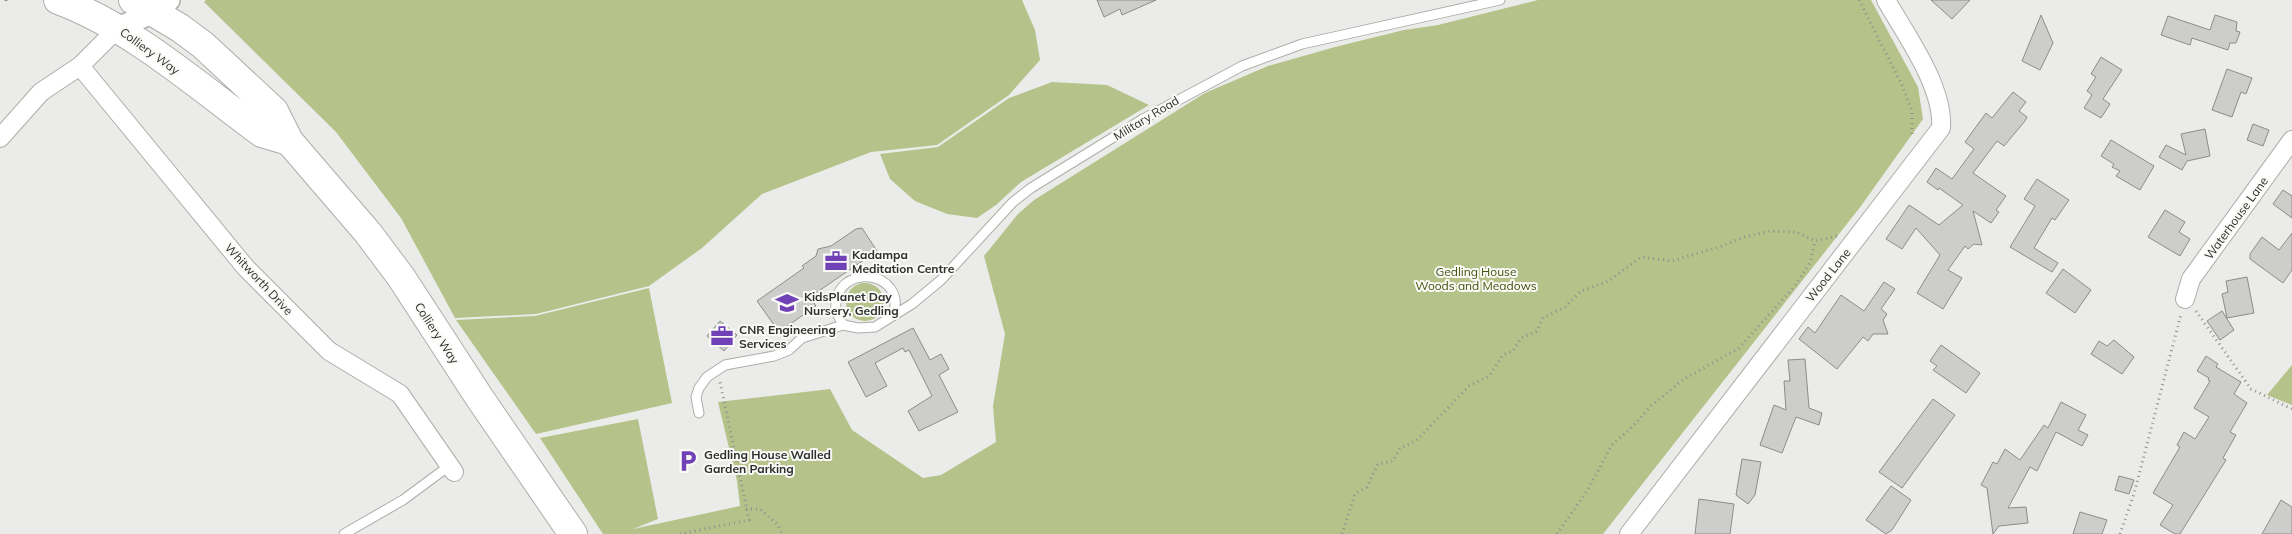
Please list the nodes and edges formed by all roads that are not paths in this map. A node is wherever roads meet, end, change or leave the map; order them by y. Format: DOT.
graph roads {
  1 [pos="58,0"];
  2 [pos="1500,0"];
  3 [pos="1886,0"];
  4 [pos="148,3"];
  5 [pos="118,28"];
  6 [pos="80,66"];
  7 [pos="0,138"];
  8 [pos="2292,140"];
  9 [pos="289,141"];
  10 [pos="2185,299"];
  11 [pos="894,315"];
  12 [pos="843,324"];
  13 [pos="699,413"];
  14 [pos="452,469"];
  15 [pos="344,534"];
  16 [pos="573,534"];
  17 [pos="1629,534"];
  1 -- 5 [label="main road, Colliery Way"];
  2 -- 11 [label="lane, Military Road"];
  3 -- 17 [label="street, Wood Lane"];
  4 -- 5 [label="street"];
  4 -- 9 [label="main road, Colliery Way"];
  5 -- 6 [label="street"];
  5 -- 9 [label="main road, Colliery Way"];
  6 -- 7 [label="street"];
  6 -- 14 [label="street, Whitworth Drive"];
  8 -- 10 [label="street, Waterhouse Lane"];
  9 -- 16 [label="main road, Colliery Way"];
  11 -- 12 [label="lane, Military Road"];
  11 -- 12 [label="lane"];
  12 -- 13 [label="lane"];
  14 -- 15 [label="lane"];
}
